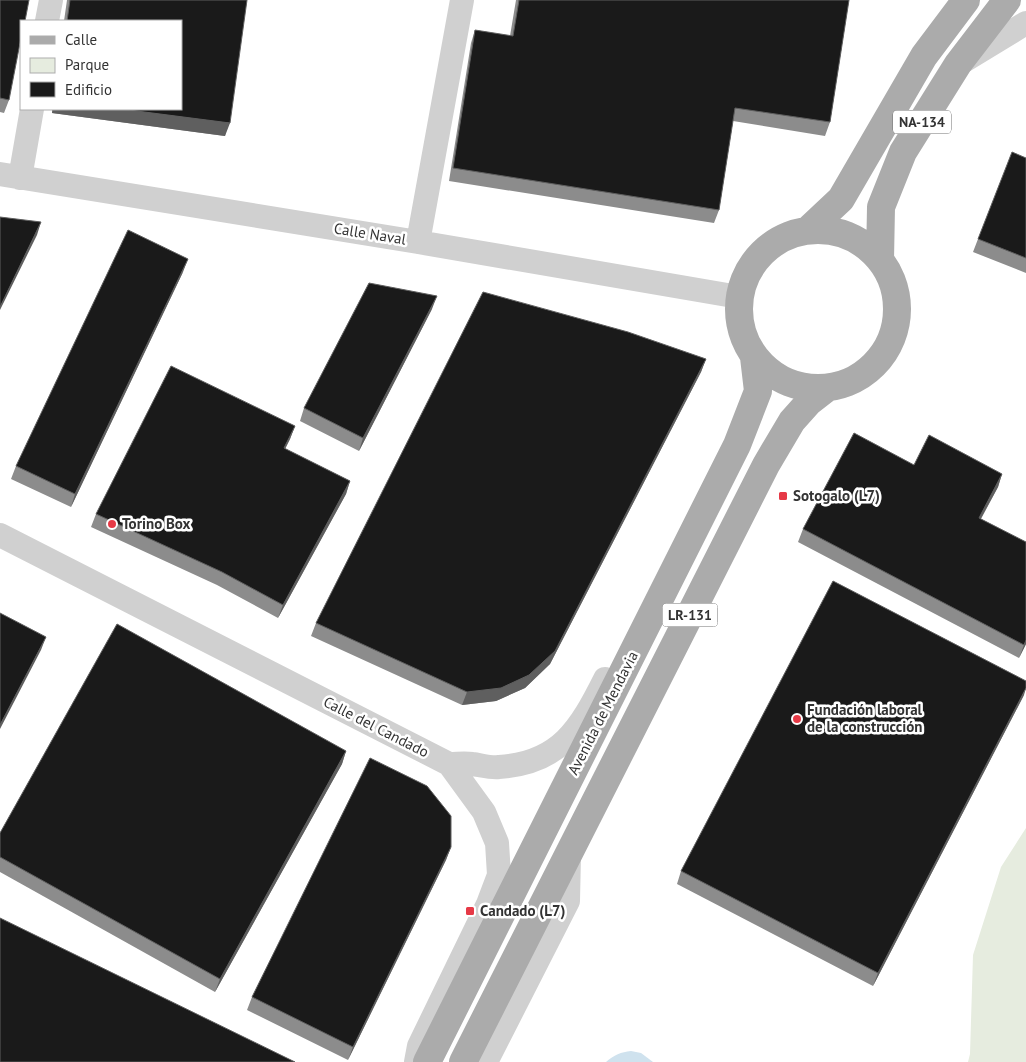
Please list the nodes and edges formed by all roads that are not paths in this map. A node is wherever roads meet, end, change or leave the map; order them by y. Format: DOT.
graph roads {
  1 [pos="51,0"];
  2 [pos="462,0"];
  3 [pos="966,0"];
  4 [pos="1007,0"];
  5 [pos="47,20"];
  6 [pos="1026,23"];
  7 [pos="958,64"];
  8 [pos="32,110"];
  9 [pos="10,176"];
  10 [pos="808,230"];
  11 [pos="418,242"];
  12 [pos="880,260"];
  13 [pos="739,297"];
  14 [pos="754,357"];
  15 [pos="827,388"];
  16 [pos="0,536"];
  17 [pos="680,560"];
  18 [pos="449,764"];
  19 [pos="569,852"];
  20 [pos="416,1062"];
  21 [pos="427,1062"];
  22 [pos="463,1062"];
  23 [pos="486,1062"];
  1 -- 5 [label="street"];
  2 -- 11 [label="street"];
  3 -- 10 [label="main road, NA-134"];
  4 -- 7 [label="main road, NA-134"];
  6 -- 7 [label="street"];
  7 -- 12 [label="main road, NA-134"];
  8 -- 9 [label="street"];
  9 -- 11 [label="street, Calle Naval"];
  10 -- 12 [label="main road"];
  10 -- 13 [label="main road"];
  11 -- 13 [label="street, Calle Naval"];
  12 -- 15 [label="main road"];
  13 -- 14 [label="main road"];
  14 -- 15 [label="main road"];
  14 -- 17 [label="main road, Avenida de Mendavia / LR-131"];
  15 -- 19 [label="main road, LR-131"];
  16 -- 18 [label="street, Calle del Candado"];
  17 -- 18 [label="street, Calle del Candado"];
  17 -- 21 [label="main road, Avenida de Mendavia / LR-131"];
  18 -- 20 [label="street"];
  19 -- 22 [label="main road, LR-131"];
  19 -- 23 [label="street"];
}
